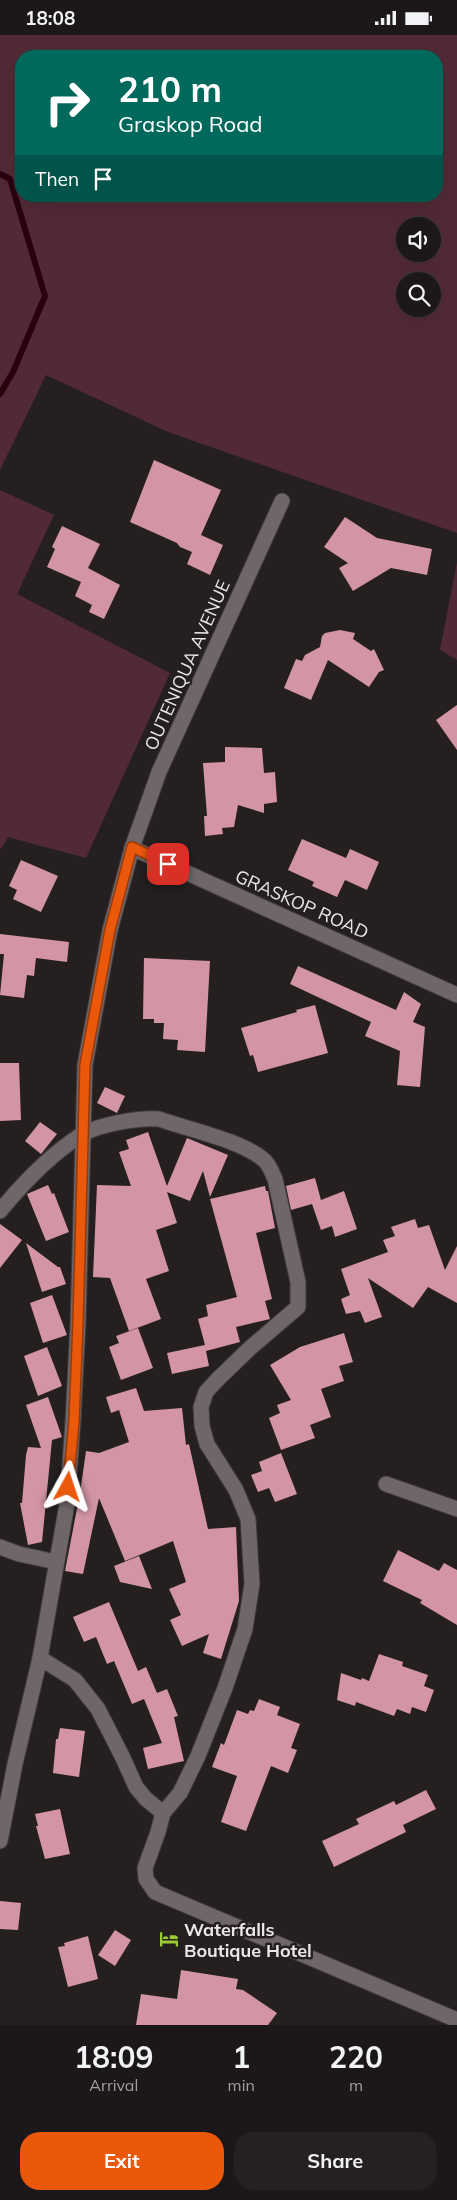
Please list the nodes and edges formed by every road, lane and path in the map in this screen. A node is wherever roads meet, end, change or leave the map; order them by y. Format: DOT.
graph roads {
  1 [pos="282,501"];
  2 [pos="132,847"];
  3 [pos="457,995"];
  4 [pos="82,1134"];
  5 [pos="0,1211"];
  6 [pos="386,1484"];
  7 [pos="457,1509"];
  8 [pos="0,1547"];
  9 [pos="56,1562"];
  10 [pos="40,1658"];
  11 [pos="163,1813"];
  12 [pos="0,1841"];
  13 [pos="457,2021"];
  1 -- 2 [label="street, OUTENIQUA AVENUE"];
  2 -- 3 [label="street, GRASKOP ROAD"];
  2 -- 4 [label="street, OUTENIQUA AVENUE"];
  4 -- 5 [label="street"];
  4 -- 9 [label="street, OUTENIQUA AVENUE"];
  4 -- 11 [label="street"];
  6 -- 7 [label="street"];
  8 -- 9 [label="street"];
  9 -- 10 [label="street, OUTENIQUA AVENUE"];
  10 -- 11 [label="street"];
  10 -- 12 [label="street, OUTENIQUA AVENUE"];
  11 -- 13 [label="street"];
}
